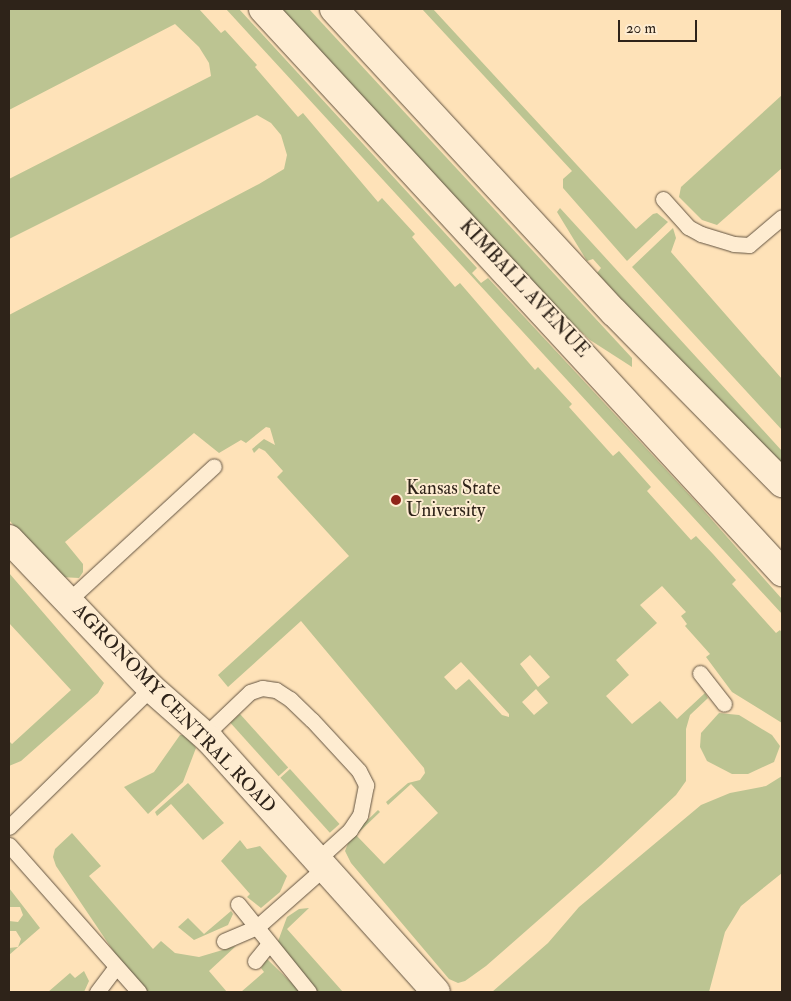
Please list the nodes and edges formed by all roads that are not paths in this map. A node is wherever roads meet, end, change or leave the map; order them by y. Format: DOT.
graph roads {
  1 [pos="264,9"];
  2 [pos="334,9"];
  3 [pos="664,198"];
  4 [pos="782,217"];
  5 [pos="214,466"];
  6 [pos="782,483"];
  7 [pos="9,540"];
  8 [pos="782,571"];
  9 [pos="69,600"];
  10 [pos="700,673"];
  11 [pos="152,688"];
  12 [pos="724,704"];
  13 [pos="204,735"];
  14 [pos="11,822"];
  15 [pos="9,845"];
  16 [pos="321,864"];
  17 [pos="238,904"];
  18 [pos="257,927"];
  19 [pos="224,941"];
  20 [pos="269,944"];
  21 [pos="255,961"];
  22 [pos="116,967"];
  23 [pos="98,992"];
  24 [pos="139,992"];
  25 [pos="309,992"];
  26 [pos="436,992"];
  1 -- 8 [label="main road, KIMBALL AVENUE"];
  2 -- 6 [label="main road"];
  3 -- 4 [label="lane"];
  5 -- 9 [label="lane"];
  7 -- 9 [label="main road, AGRONOMY CENTRAL ROAD"];
  9 -- 11 [label="main road, AGRONOMY CENTRAL ROAD"];
  10 -- 12 [label="lane"];
  11 -- 13 [label="main road, AGRONOMY CENTRAL ROAD"];
  11 -- 14 [label="lane"];
  13 -- 16 [label="main road, AGRONOMY CENTRAL ROAD"];
  13 -- 16 [label="lane"];
  15 -- 22 [label="lane"];
  16 -- 18 [label="lane"];
  16 -- 26 [label="main road, AGRONOMY CENTRAL ROAD"];
  17 -- 18 [label="lane"];
  18 -- 19 [label="lane"];
  18 -- 20 [label="lane"];
  20 -- 21 [label="lane"];
  20 -- 25 [label="lane"];
  22 -- 23 [label="lane"];
  22 -- 24 [label="lane"];
}
